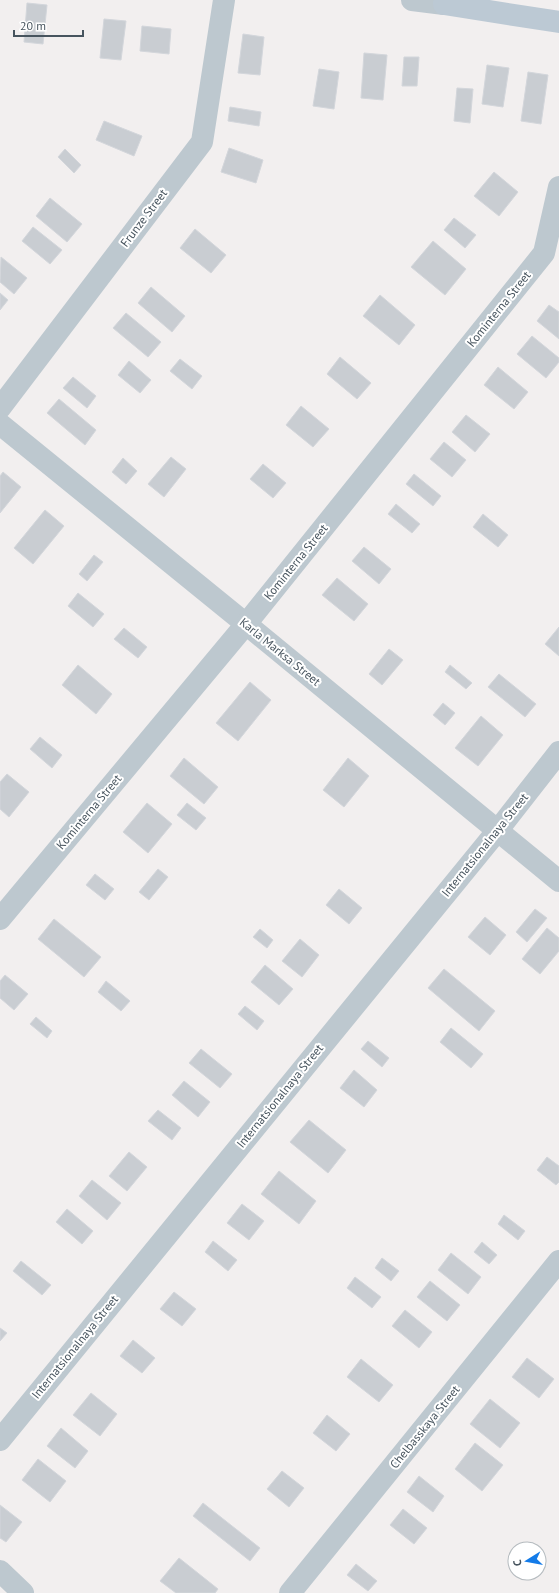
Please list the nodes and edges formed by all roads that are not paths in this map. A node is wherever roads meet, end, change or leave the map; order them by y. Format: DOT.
graph roads {
  1 [pos="224,0"];
  2 [pos="412,0"];
  3 [pos="444,2"];
  4 [pos="559,22"];
  5 [pos="559,187"];
  6 [pos="0,408"];
  7 [pos="0,424"];
  8 [pos="246,624"];
  9 [pos="559,752"];
  10 [pos="498,830"];
  11 [pos="559,881"];
  12 [pos="0,919"];
  13 [pos="559,1261"];
  14 [pos="0,1440"];
  15 [pos="0,1571"];
  16 [pos="24,1593"];
  17 [pos="290,1593"];
  1 -- 6 [label="street, Frunze Street"];
  2 -- 3 [label="street"];
  3 -- 4 [label="main road"];
  5 -- 8 [label="street, Kominterna Street"];
  7 -- 8 [label="street, Karla Marksa Street"];
  8 -- 10 [label="street, Karla Marksa Street"];
  8 -- 12 [label="street, Kominterna Street"];
  9 -- 10 [label="street, Internatsionalnaya Street"];
  10 -- 11 [label="street, Karla Marksa Street"];
  10 -- 14 [label="street, Internatsionalnaya Street"];
  13 -- 17 [label="street, Chelbasskaya Street"];
  15 -- 16 [label="street"];
}
